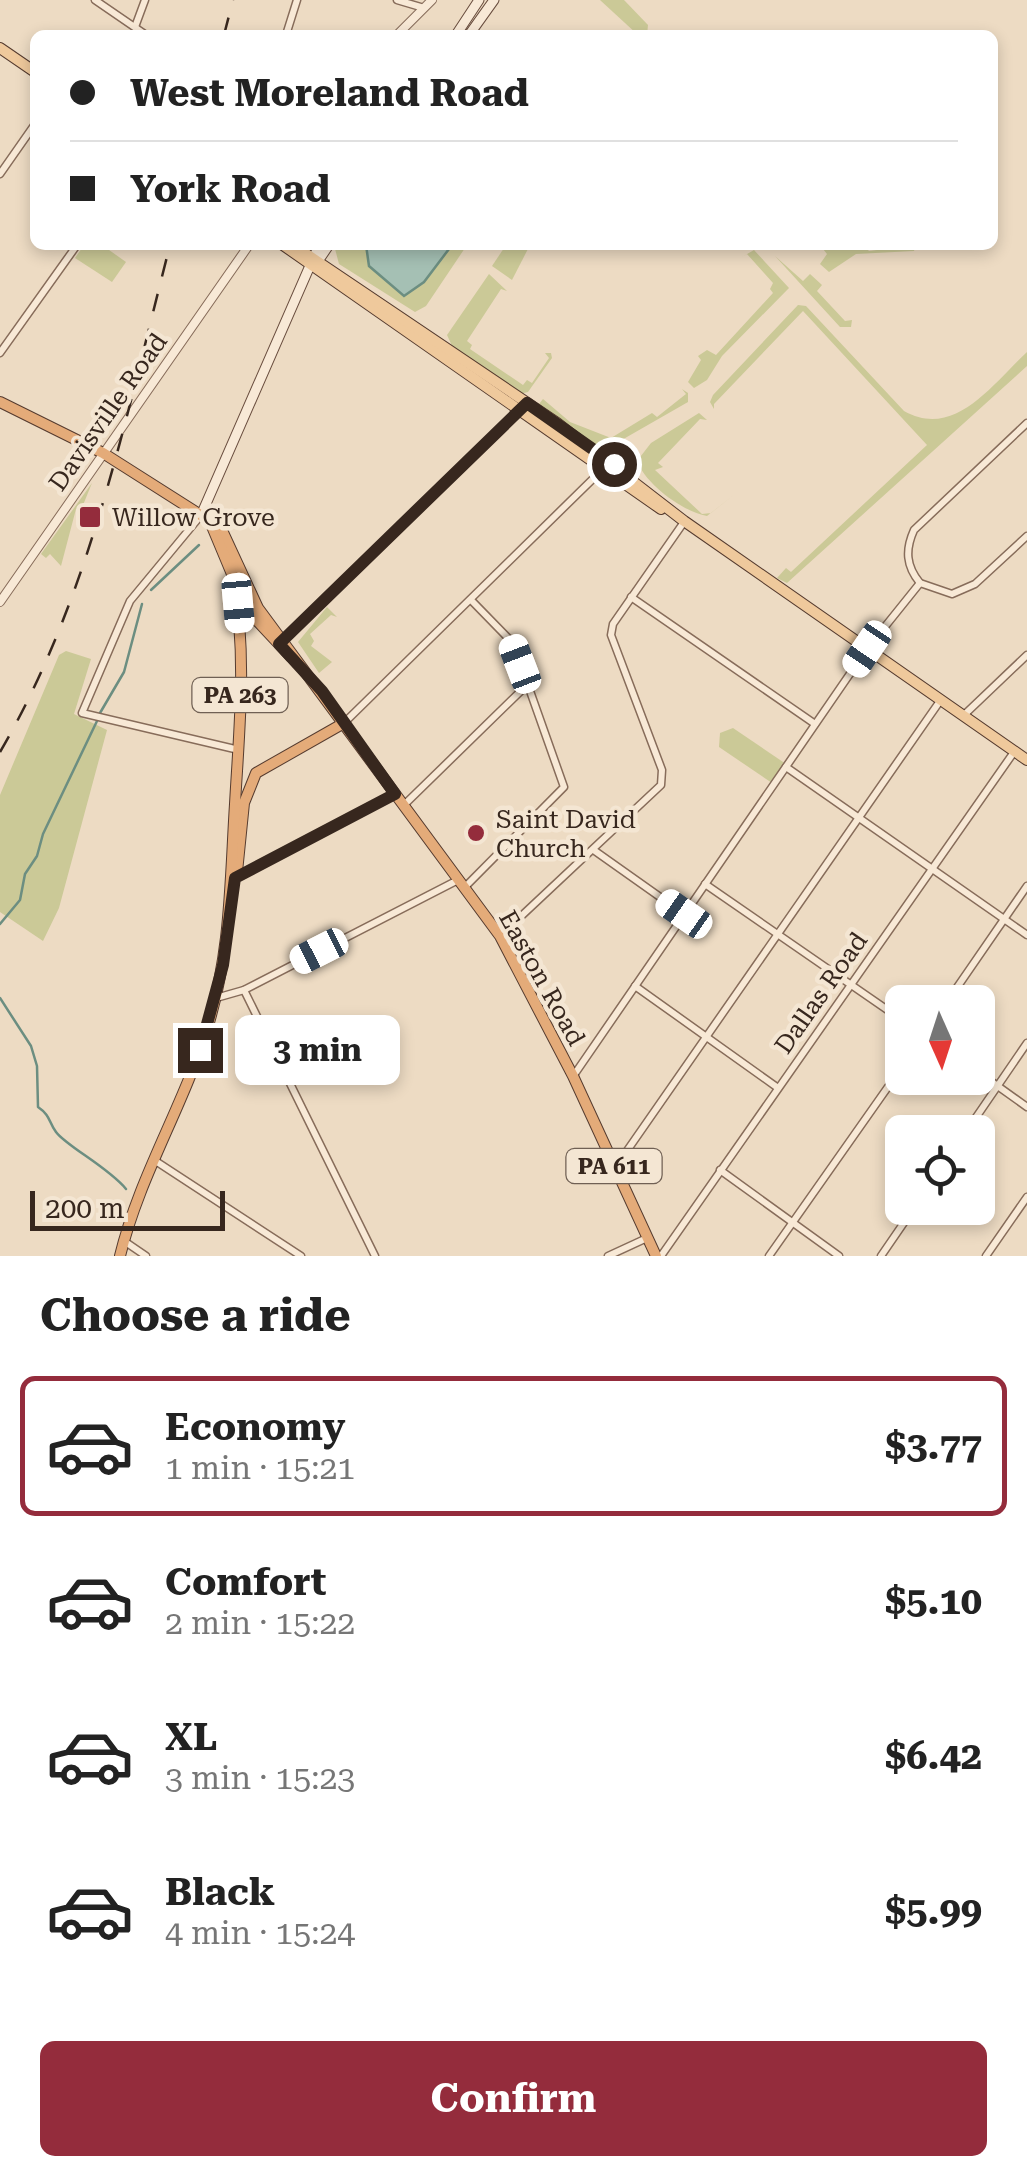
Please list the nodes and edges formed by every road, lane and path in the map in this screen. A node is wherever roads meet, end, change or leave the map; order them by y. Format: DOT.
graph roads {
  1 [pos="95,0"];
  2 [pos="145,0"];
  3 [pos="297,0"];
  4 [pos="397,0"];
  5 [pos="432,0"];
  6 [pos="479,0"];
  7 [pos="494,0"];
  8 [pos="424,8"];
  9 [pos="134,27"];
  10 [pos="138,30"];
  11 [pos="288,30"];
  12 [pos="402,30"];
  13 [pos="459,30"];
  14 [pos="473,30"];
  15 [pos="0,48"];
  16 [pos="30,69"];
  17 [pos="30,131"];
  18 [pos="0,174"];
  19 [pos="73,250"];
  20 [pos="245,250"];
  21 [pos="317,258"];
  22 [pos="0,353"];
  23 [pos="0,402"];
  24 [pos="523,407"];
  25 [pos="1027,423"];
  26 [pos="103,453"];
  27 [pos="602,470"];
  28 [pos="202,512"];
  29 [pos="684,521"];
  30 [pos="1027,536"];
  31 [pos="920,583"];
  32 [pos="234,584"];
  33 [pos="632,597"];
  34 [pos="471,600"];
  35 [pos="0,602"];
  36 [pos="282,642"];
  37 [pos="867,649"];
  38 [pos="1027,655"];
  39 [pos="528,684"];
  40 [pos="940,702"];
  41 [pos="963,716"];
  42 [pos="344,723"];
  43 [pos="815,724"];
  44 [pos="239,750"];
  45 [pos="1014,752"];
  46 [pos="1027,760"];
  47 [pos="786,767"];
  48 [pos="395,794"];
  49 [pos="404,806"];
  50 [pos="858,819"];
  51 [pos="595,851"];
  52 [pos="930,868"];
  53 [pos="235,878"];
  54 [pos="461,883"];
  55 [pos="705,884"];
  56 [pos="1027,886"];
  57 [pos="684,914"];
  58 [pos="1004,919"];
  59 [pos="780,935"];
  60 [pos="1027,935"];
  61 [pos="500,936"];
  62 [pos="959,985"];
  63 [pos="634,986"];
  64 [pos="852,987"];
  65 [pos="244,990"];
  66 [pos="216,998"];
  67 [pos="885,1009"];
  68 [pos="707,1038"];
  69 [pos="1027,1043"];
  70 [pos="573,1076"];
  71 [pos="997,1087"];
  72 [pos="778,1088"];
  73 [pos="885,1091"];
  74 [pos="1027,1107"];
  75 [pos="978,1115"];
  76 [pos="154,1160"];
  77 [pos="615,1168"];
  78 [pos="720,1170"];
  79 [pos="1027,1197"];
  80 [pos="792,1222"];
  81 [pos="902,1225"];
  82 [pos="647,1238"];
  83 [pos="124,1241"];
  84 [pos="120,1256"];
  85 [pos="146,1256"];
  86 [pos="301,1256"];
  87 [pos="375,1256"];
  88 [pos="608,1256"];
  89 [pos="658,1256"];
  90 [pos="770,1256"];
  91 [pos="838,1256"];
  92 [pos="880,1256"];
  93 [pos="986,1256"];
  1 -- 9 [label="street"];
  2 -- 9 [label="street"];
  3 -- 11 [label="street"];
  4 -- 8 [label="street"];
  5 -- 8 [label="street"];
  6 -- 13 [label="main road"];
  7 -- 14 [label="main road"];
  8 -- 12 [label="street"];
  9 -- 10 [label="street"];
  15 -- 16 [label="main road"];
  17 -- 18 [label="street"];
  19 -- 22 [label="street"];
  20 -- 26 [label="street, Davisville Road"];
  21 -- 24 [label="main road"];
  21 -- 28 [label="main road"];
  23 -- 26 [label="highway, PA 611"];
  24 -- 27 [label="main road"];
  24 -- 29 [label="main road"];
  24 -- 36 [label="street"];
  25 -- 31 [label="street"];
  26 -- 28 [label="highway, PA 611"];
  26 -- 35 [label="street, Davisville Road"];
  27 -- 29 [label="main road"];
  27 -- 34 [label="street"];
  28 -- 32 [label="highway, Easton Road / PA 611"];
  28 -- 36 [label="highway, Easton Road / PA 611"];
  28 -- 44 [label="street"];
  29 -- 33 [label="street"];
  29 -- 37 [label="main road"];
  30 -- 31 [label="street"];
  31 -- 37 [label="street"];
  32 -- 36 [label="highway, Easton Road / PA 611"];
  32 -- 44 [label="highway, PA 263"];
  33 -- 43 [label="street"];
  33 -- 51 [label="street"];
  34 -- 39 [label="street"];
  34 -- 42 [label="street"];
  36 -- 42 [label="highway, Easton Road / PA 611"];
  37 -- 40 [label="main road"];
  37 -- 43 [label="street"];
  38 -- 41 [label="street"];
  39 -- 49 [label="street"];
  39 -- 54 [label="street"];
  40 -- 41 [label="main road"];
  40 -- 50 [label="street"];
  41 -- 45 [label="main road"];
  42 -- 48 [label="highway, Easton Road / PA 611"];
  42 -- 53 [label="highway, PA 263"];
  43 -- 47 [label="street"];
  44 -- 53 [label="highway, PA 263"];
  45 -- 46 [label="main road"];
  45 -- 52 [label="street, Dallas Road"];
  47 -- 50 [label="street"];
  47 -- 55 [label="street"];
  48 -- 49 [label="highway, Easton Road / PA 611"];
  48 -- 53 [label="street"];
  49 -- 54 [label="highway, Easton Road / PA 611"];
  50 -- 52 [label="street"];
  50 -- 59 [label="street"];
  51 -- 57 [label="street"];
  51 -- 61 [label="street"];
  52 -- 58 [label="street"];
  52 -- 64 [label="street, Dallas Road"];
  53 -- 66 [label="highway, PA 263"];
  54 -- 61 [label="highway, Easton Road / PA 611"];
  54 -- 65 [label="street"];
  55 -- 57 [label="street"];
  55 -- 59 [label="street"];
  56 -- 58 [label="street"];
  57 -- 63 [label="street"];
  58 -- 60 [label="street"];
  58 -- 62 [label="street"];
  59 -- 64 [label="street"];
  59 -- 68 [label="street"];
  61 -- 70 [label="highway, Easton Road / PA 611"];
  63 -- 68 [label="street"];
  63 -- 70 [label="street"];
  64 -- 67 [label="street"];
  64 -- 72 [label="street, Dallas Road"];
  65 -- 66 [label="street"];
  65 -- 87 [label="street"];
  66 -- 76 [label="highway, PA 263"];
  68 -- 72 [label="street"];
  68 -- 77 [label="street"];
  69 -- 71 [label="street"];
  70 -- 77 [label="highway, Easton Road / PA 611"];
  71 -- 74 [label="street"];
  71 -- 75 [label="street"];
  72 -- 78 [label="street, Dallas Road"];
  73 -- 80 [label="street"];
  76 -- 83 [label="highway, PA 263"];
  76 -- 86 [label="street"];
  77 -- 82 [label="highway, Easton Road / PA 611"];
  78 -- 80 [label="street"];
  78 -- 89 [label="street, Dallas Road"];
  79 -- 93 [label="street"];
  80 -- 90 [label="street"];
  80 -- 91 [label="street"];
  81 -- 92 [label="street"];
  82 -- 88 [label="street"];
  82 -- 89 [label="highway, Easton Road / PA 611"];
  83 -- 84 [label="highway, PA 263"];
  83 -- 85 [label="street"];
}
